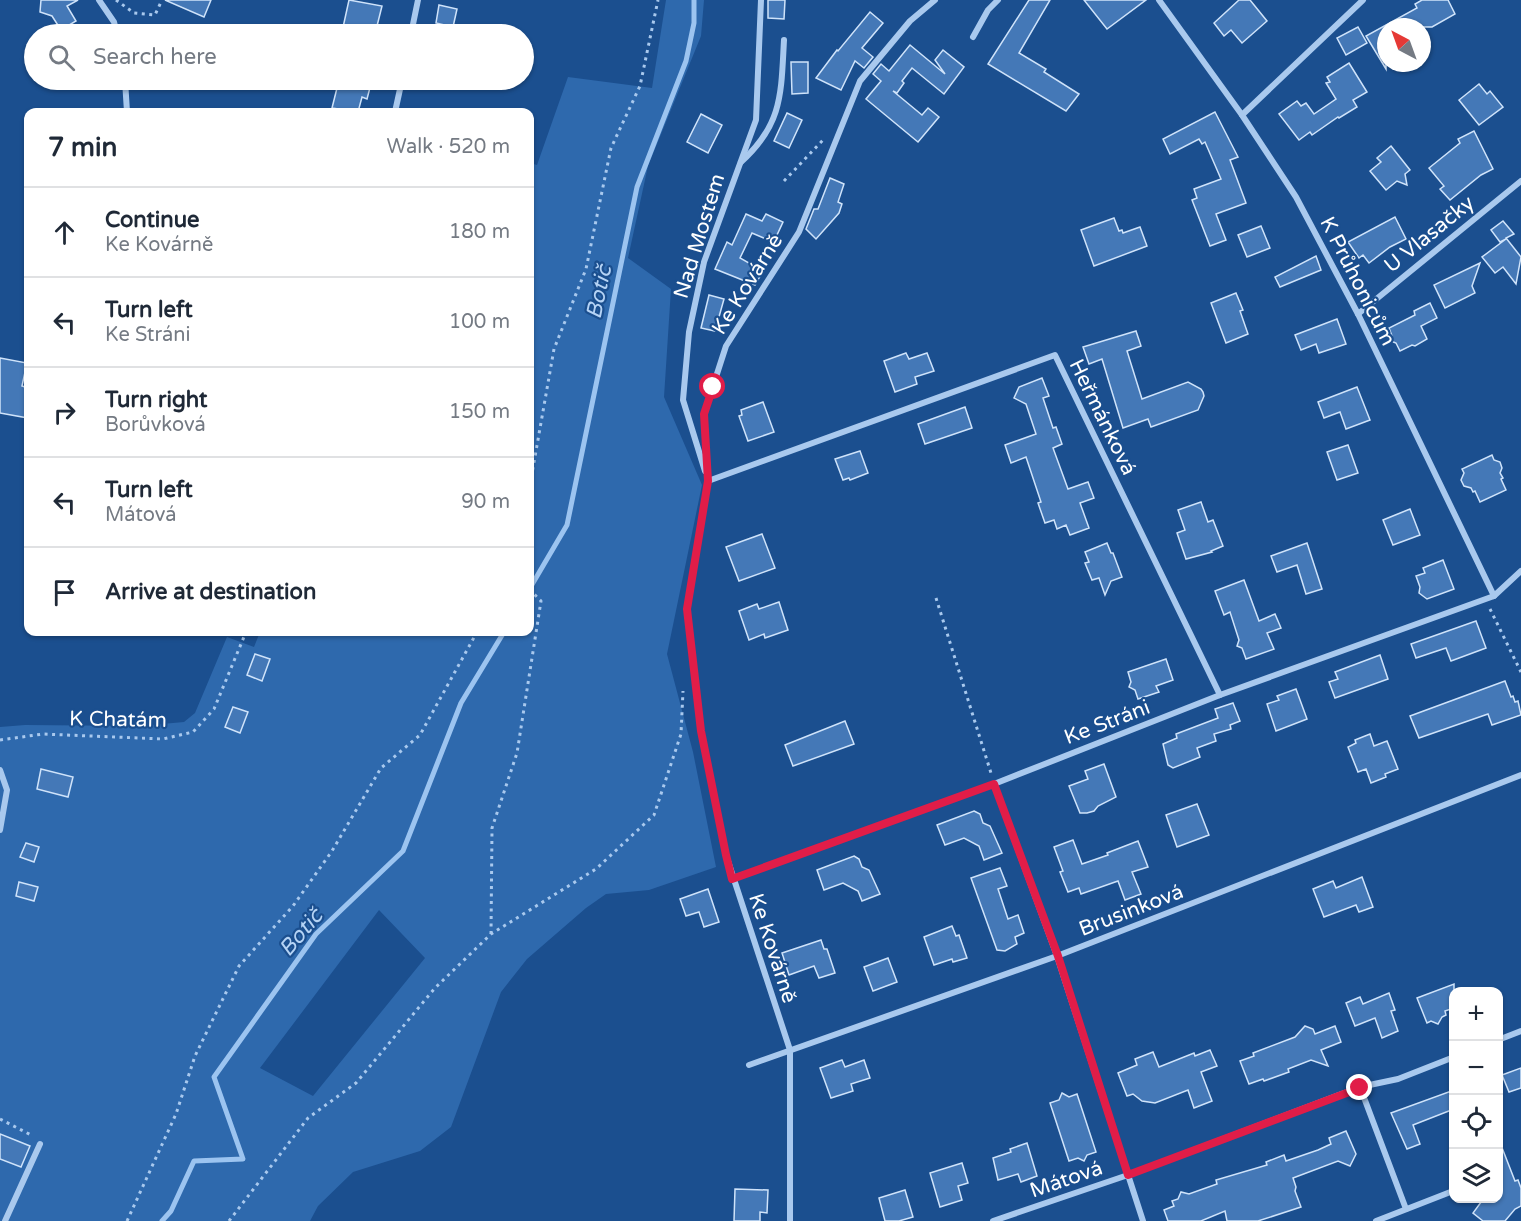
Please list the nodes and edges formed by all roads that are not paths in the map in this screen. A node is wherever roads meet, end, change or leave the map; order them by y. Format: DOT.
graph roads {
  1 [pos="99,0"];
  2 [pos="418,0"];
  3 [pos="761,0"];
  4 [pos="935,0"];
  5 [pos="998,0"];
  6 [pos="1159,0"];
  7 [pos="1364,0"];
  8 [pos="114,24"];
  9 [pos="413,24"];
  10 [pos="973,37"];
  11 [pos="784,40"];
  12 [pos="126,90"];
  13 [pos="400,90"];
  14 [pos="127,108"];
  15 [pos="396,108"];
  16 [pos="1242,115"];
  17 [pos="738,165"];
  18 [pos="1521,181"];
  19 [pos="1358,314"];
  20 [pos="708,481"];
  21 [pos="1521,572"];
  22 [pos="1494,596"];
  23 [pos="1220,695"];
  24 [pos="0,770"];
  25 [pos="1521,775"];
  26 [pos="994,784"];
  27 [pos="0,830"];
  28 [pos="732,879"];
  29 [pos="1058,956"];
  30 [pos="1521,1031"];
  31 [pos="1503,1038"];
  32 [pos="790,1050"];
  33 [pos="1449,1059"];
  34 [pos="749,1065"];
  35 [pos="1360,1088"];
  36 [pos="40,1144"];
  37 [pos="1128,1175"];
  38 [pos="1449,1193"];
  39 [pos="1406,1209"];
  40 [pos="5,1221"];
  41 [pos="790,1221"];
  42 [pos="993,1221"];
  43 [pos="1143,1221"];
  44 [pos="1376,1221"];
  1 -- 8 [label="street"];
  2 -- 9 [label="street"];
  3 -- 17 [label="street, Nad Mostem"];
  4 -- 20 [label="street, Ke Kovárně"];
  5 -- 10 [label="street"];
  6 -- 16 [label="street, K Průhonicům"];
  7 -- 16 [label="street"];
  11 -- 17 [label="street"];
  12 -- 14 [label="street"];
  13 -- 15 [label="street"];
  16 -- 19 [label="street, K Průhonicům"];
  17 -- 20 [label="street, Nad Mostem"];
  18 -- 19 [label="street, U Vlasačky"];
  19 -- 22 [label="street, K Průhonicům"];
  20 -- 23 [label="street, Heřmánková"];
  20 -- 28 [label="street, Ke Kovárně"];
  21 -- 22 [label="street"];
  22 -- 23 [label="street, Ke Stráni"];
  23 -- 26 [label="street, Ke Stráni"];
  24 -- 27 [label="street"];
  25 -- 29 [label="street, Brusinková"];
  26 -- 28 [label="street, Ke Stráni"];
  26 -- 29 [label="street"];
  28 -- 32 [label="street, Ke Kovárně"];
  29 -- 32 [label="street, Brusinková"];
  29 -- 37 [label="street"];
  30 -- 31 [label="street"];
  32 -- 34 [label="street, Brusinková"];
  32 -- 41 [label="street, Ke Kovárně"];
  33 -- 35 [label="street, Mátová"];
  35 -- 37 [label="street, Mátová"];
  35 -- 39 [label="street"];
  36 -- 40 [label="street"];
  37 -- 42 [label="street, Mátová"];
  37 -- 43 [label="street"];
  38 -- 39 [label="street"];
  39 -- 44 [label="street"];
}
